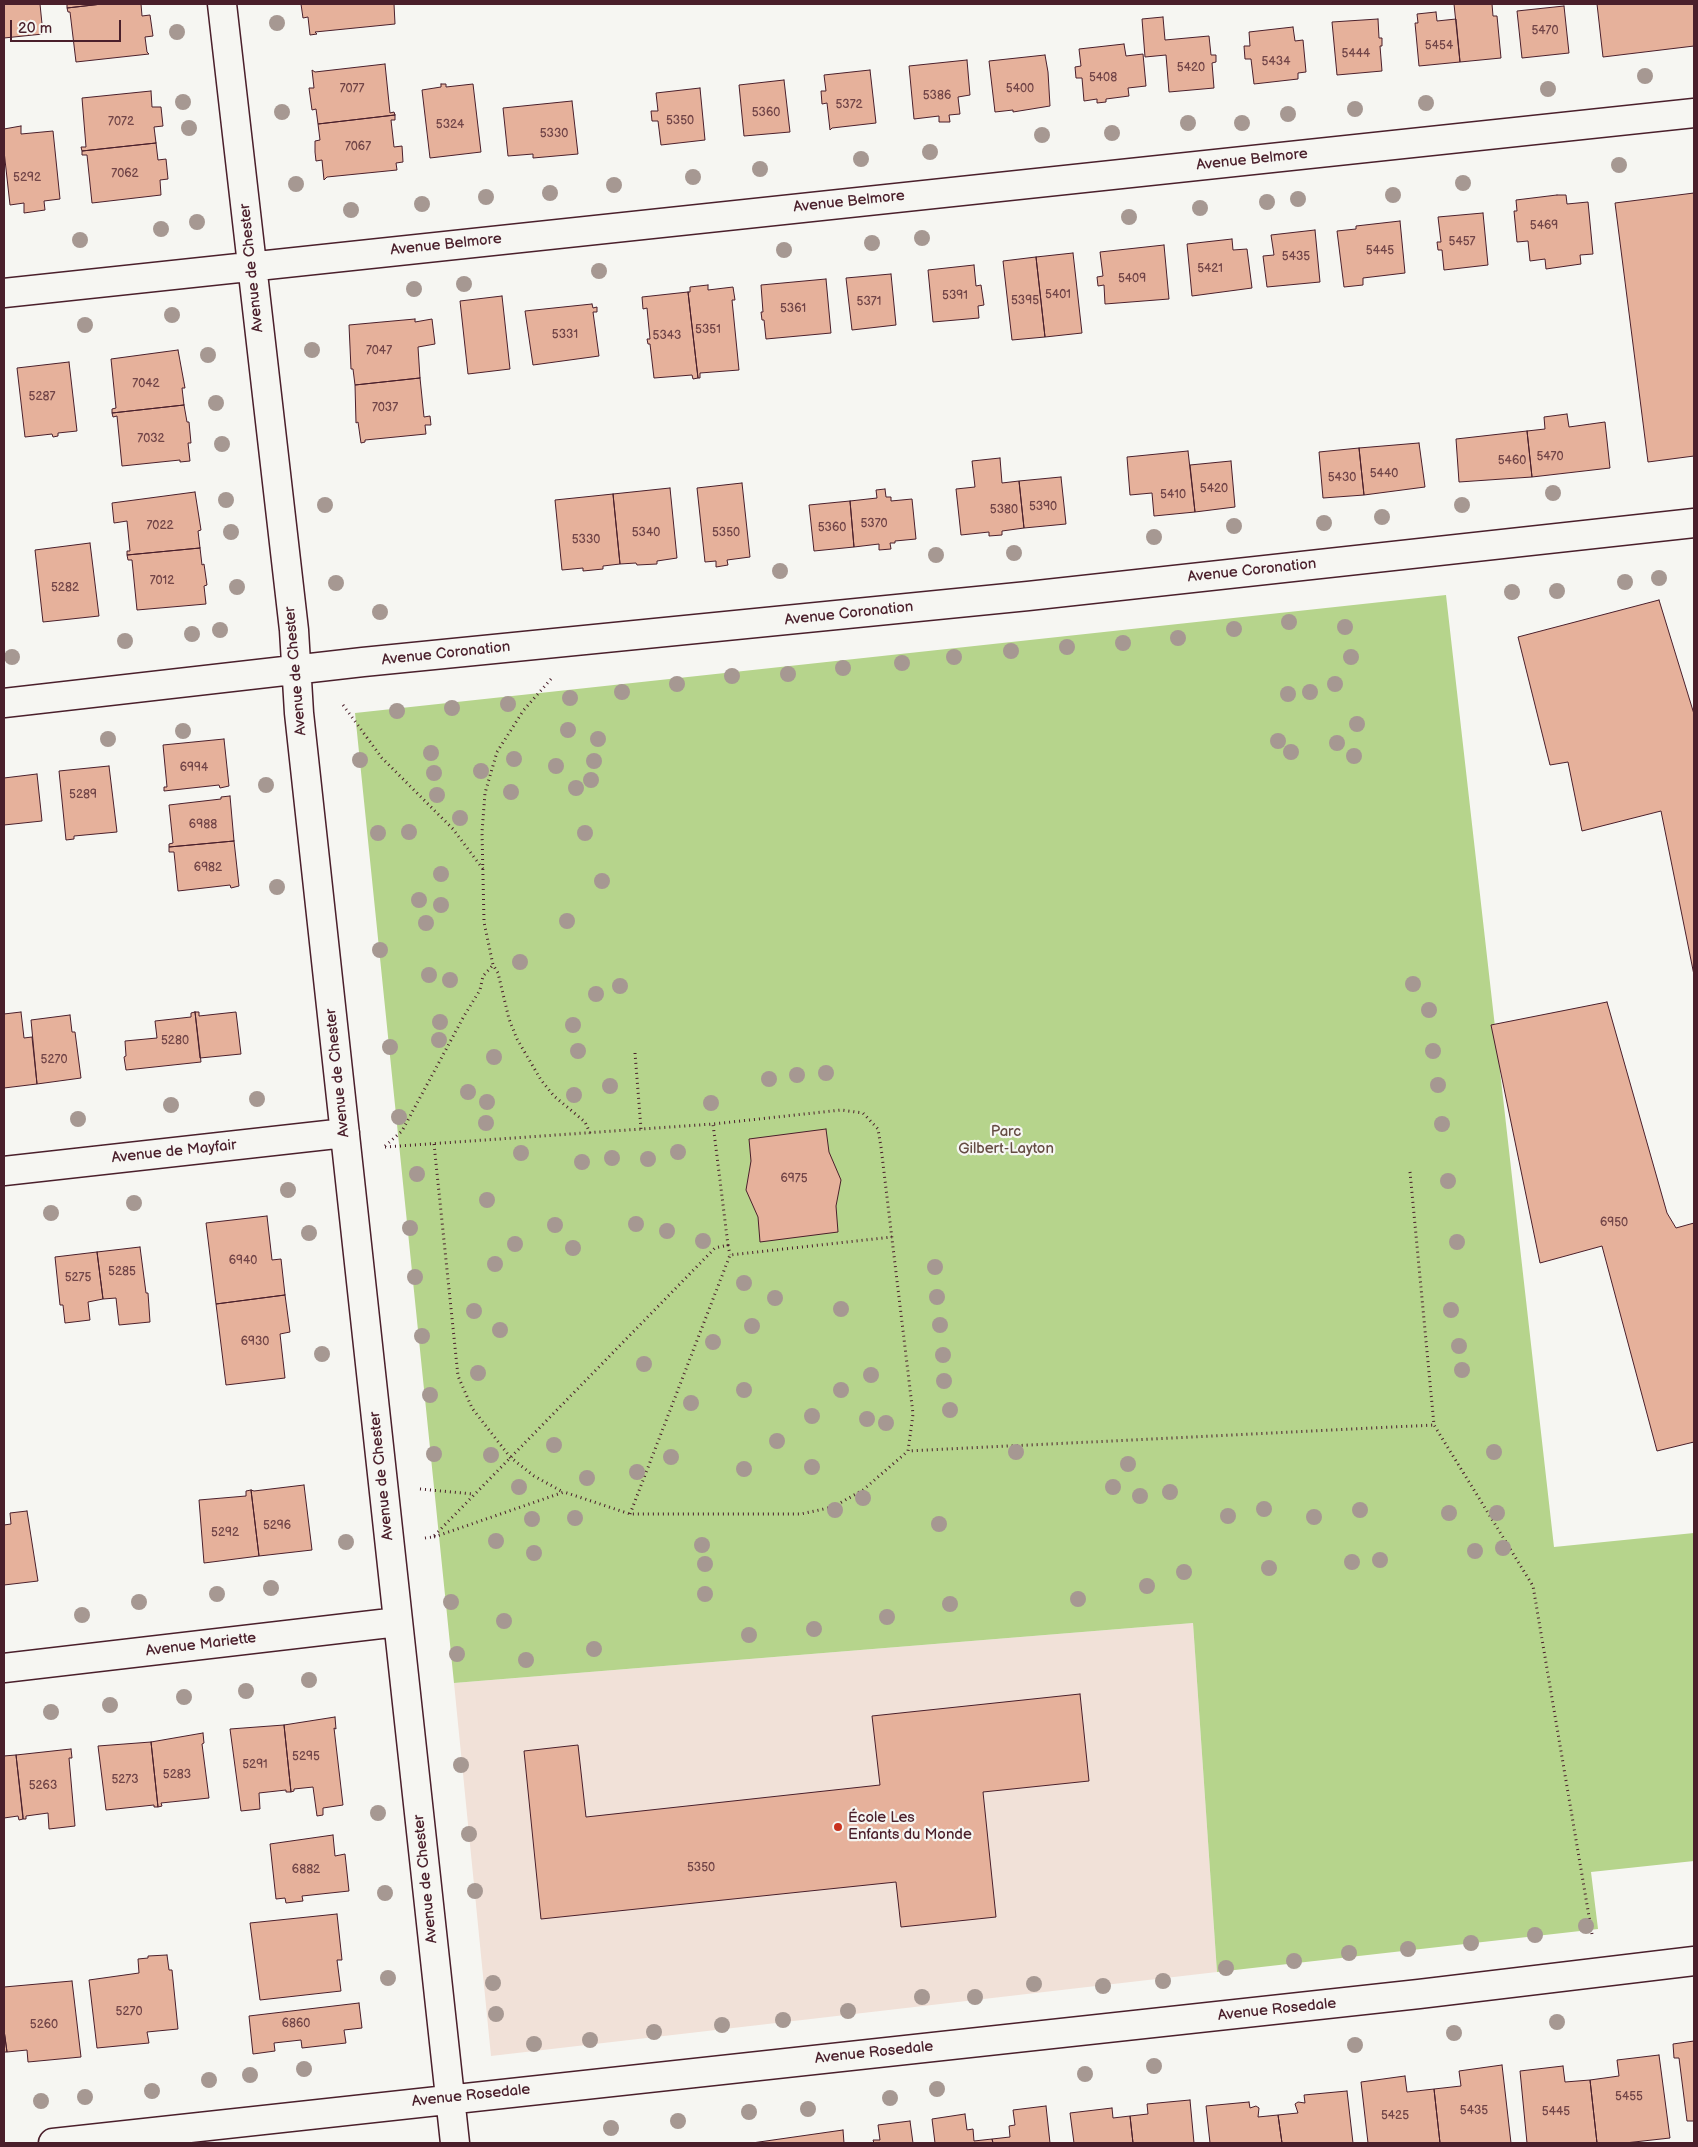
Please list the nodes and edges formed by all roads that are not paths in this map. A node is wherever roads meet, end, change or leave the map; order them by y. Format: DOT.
graph roads {
  1 [pos="222,4"];
  2 [pos="1694,113"];
  3 [pos="251,265"];
  4 [pos="4,293"];
  5 [pos="1694,523"];
  6 [pos="297,670"];
  7 [pos="4,703"];
  8 [pos="345,1133"];
  9 [pos="4,1171"];
  10 [pos="398,1622"];
  11 [pos="4,1668"];
  12 [pos="1694,1962"];
  13 [pos="450,2098"];
  14 [pos="53,2143"];
  15 [pos="455,2143"];
  1 -- 3 [label="street, Avenue de Chester"];
  2 -- 3 [label="street, Avenue Belmore"];
  3 -- 4 [label="street, Avenue Belmore"];
  3 -- 6 [label="street, Avenue de Chester"];
  5 -- 6 [label="street, Avenue Coronation"];
  6 -- 7 [label="street, Avenue Coronation"];
  6 -- 8 [label="street, Avenue de Chester"];
  8 -- 9 [label="street, Avenue de Mayfair"];
  8 -- 10 [label="street, Avenue de Chester"];
  10 -- 11 [label="street, Avenue Mariette"];
  10 -- 13 [label="street, Avenue de Chester"];
  12 -- 13 [label="street, Avenue Rosedale"];
  13 -- 14 [label="street, Avenue Rosedale"];
  13 -- 15 [label="street, Avenue de Chester"];
}
